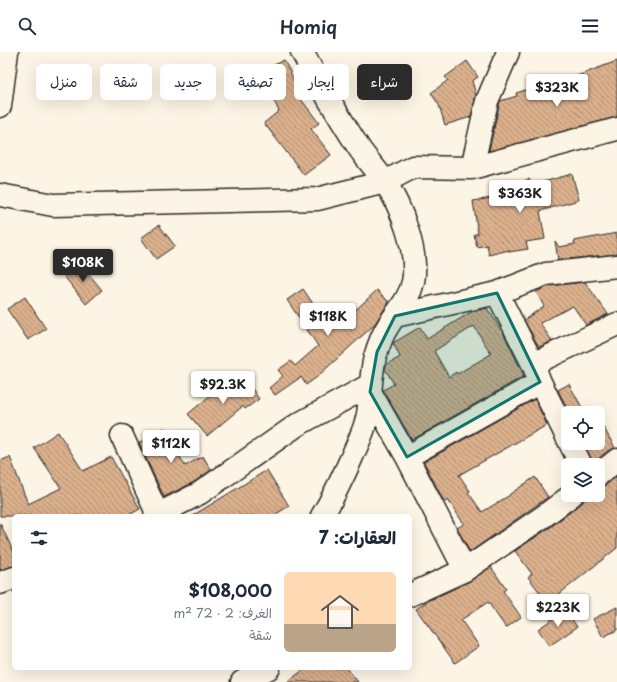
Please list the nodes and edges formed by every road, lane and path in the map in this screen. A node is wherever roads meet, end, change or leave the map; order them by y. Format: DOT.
graph roads {
  1 [pos="7,52"];
  2 [pos="302,52"];
  3 [pos="508,52"];
  4 [pos="0,106"];
  5 [pos="617,129"];
  6 [pos="472,168"];
  7 [pos="385,182"];
  8 [pos="0,195"];
  9 [pos="617,266"];
  10 [pos="497,292"];
  11 [pos="395,316"];
  12 [pos="617,324"];
  13 [pos="536,373"];
  14 [pos="370,389"];
  15 [pos="561,425"];
  16 [pos="122,436"];
  17 [pos="407,457"];
  18 [pos="617,460"];
  19 [pos="605,469"];
  20 [pos="563,502"];
  21 [pos="156,514"];
  22 [pos="158,514"];
  23 [pos="323,514"];
  24 [pos="465,570"];
  25 [pos="12,579"];
  26 [pos="0,583"];
  27 [pos="412,594"];
  28 [pos="234,670"];
  29 [pos="265,670"];
  30 [pos="231,682"];
  31 [pos="242,682"];
  1 -- 4 [label="street"];
  2 -- 7 [label="street"];
  3 -- 6 [label="street"];
  5 -- 6 [label="street"];
  6 -- 7 [label="street"];
  7 -- 8 [label="street"];
  7 -- 11 [label="street"];
  9 -- 10 [label="street"];
  10 -- 11 [label="street"];
  10 -- 13 [label="street"];
  11 -- 14 [label="street"];
  12 -- 13 [label="street"];
  13 -- 15 [label="street"];
  13 -- 17 [label="street"];
  14 -- 17 [label="street"];
  14 -- 22 [label="street"];
  14 -- 23 [label="street"];
  16 -- 21 [label="street"];
  17 -- 24 [label="street"];
  18 -- 19 [label="street"];
  20 -- 24 [label="street"];
  24 -- 27 [label="street"];
  25 -- 26 [label="street"];
  28 -- 30 [label="street"];
  29 -- 31 [label="street"];
}
